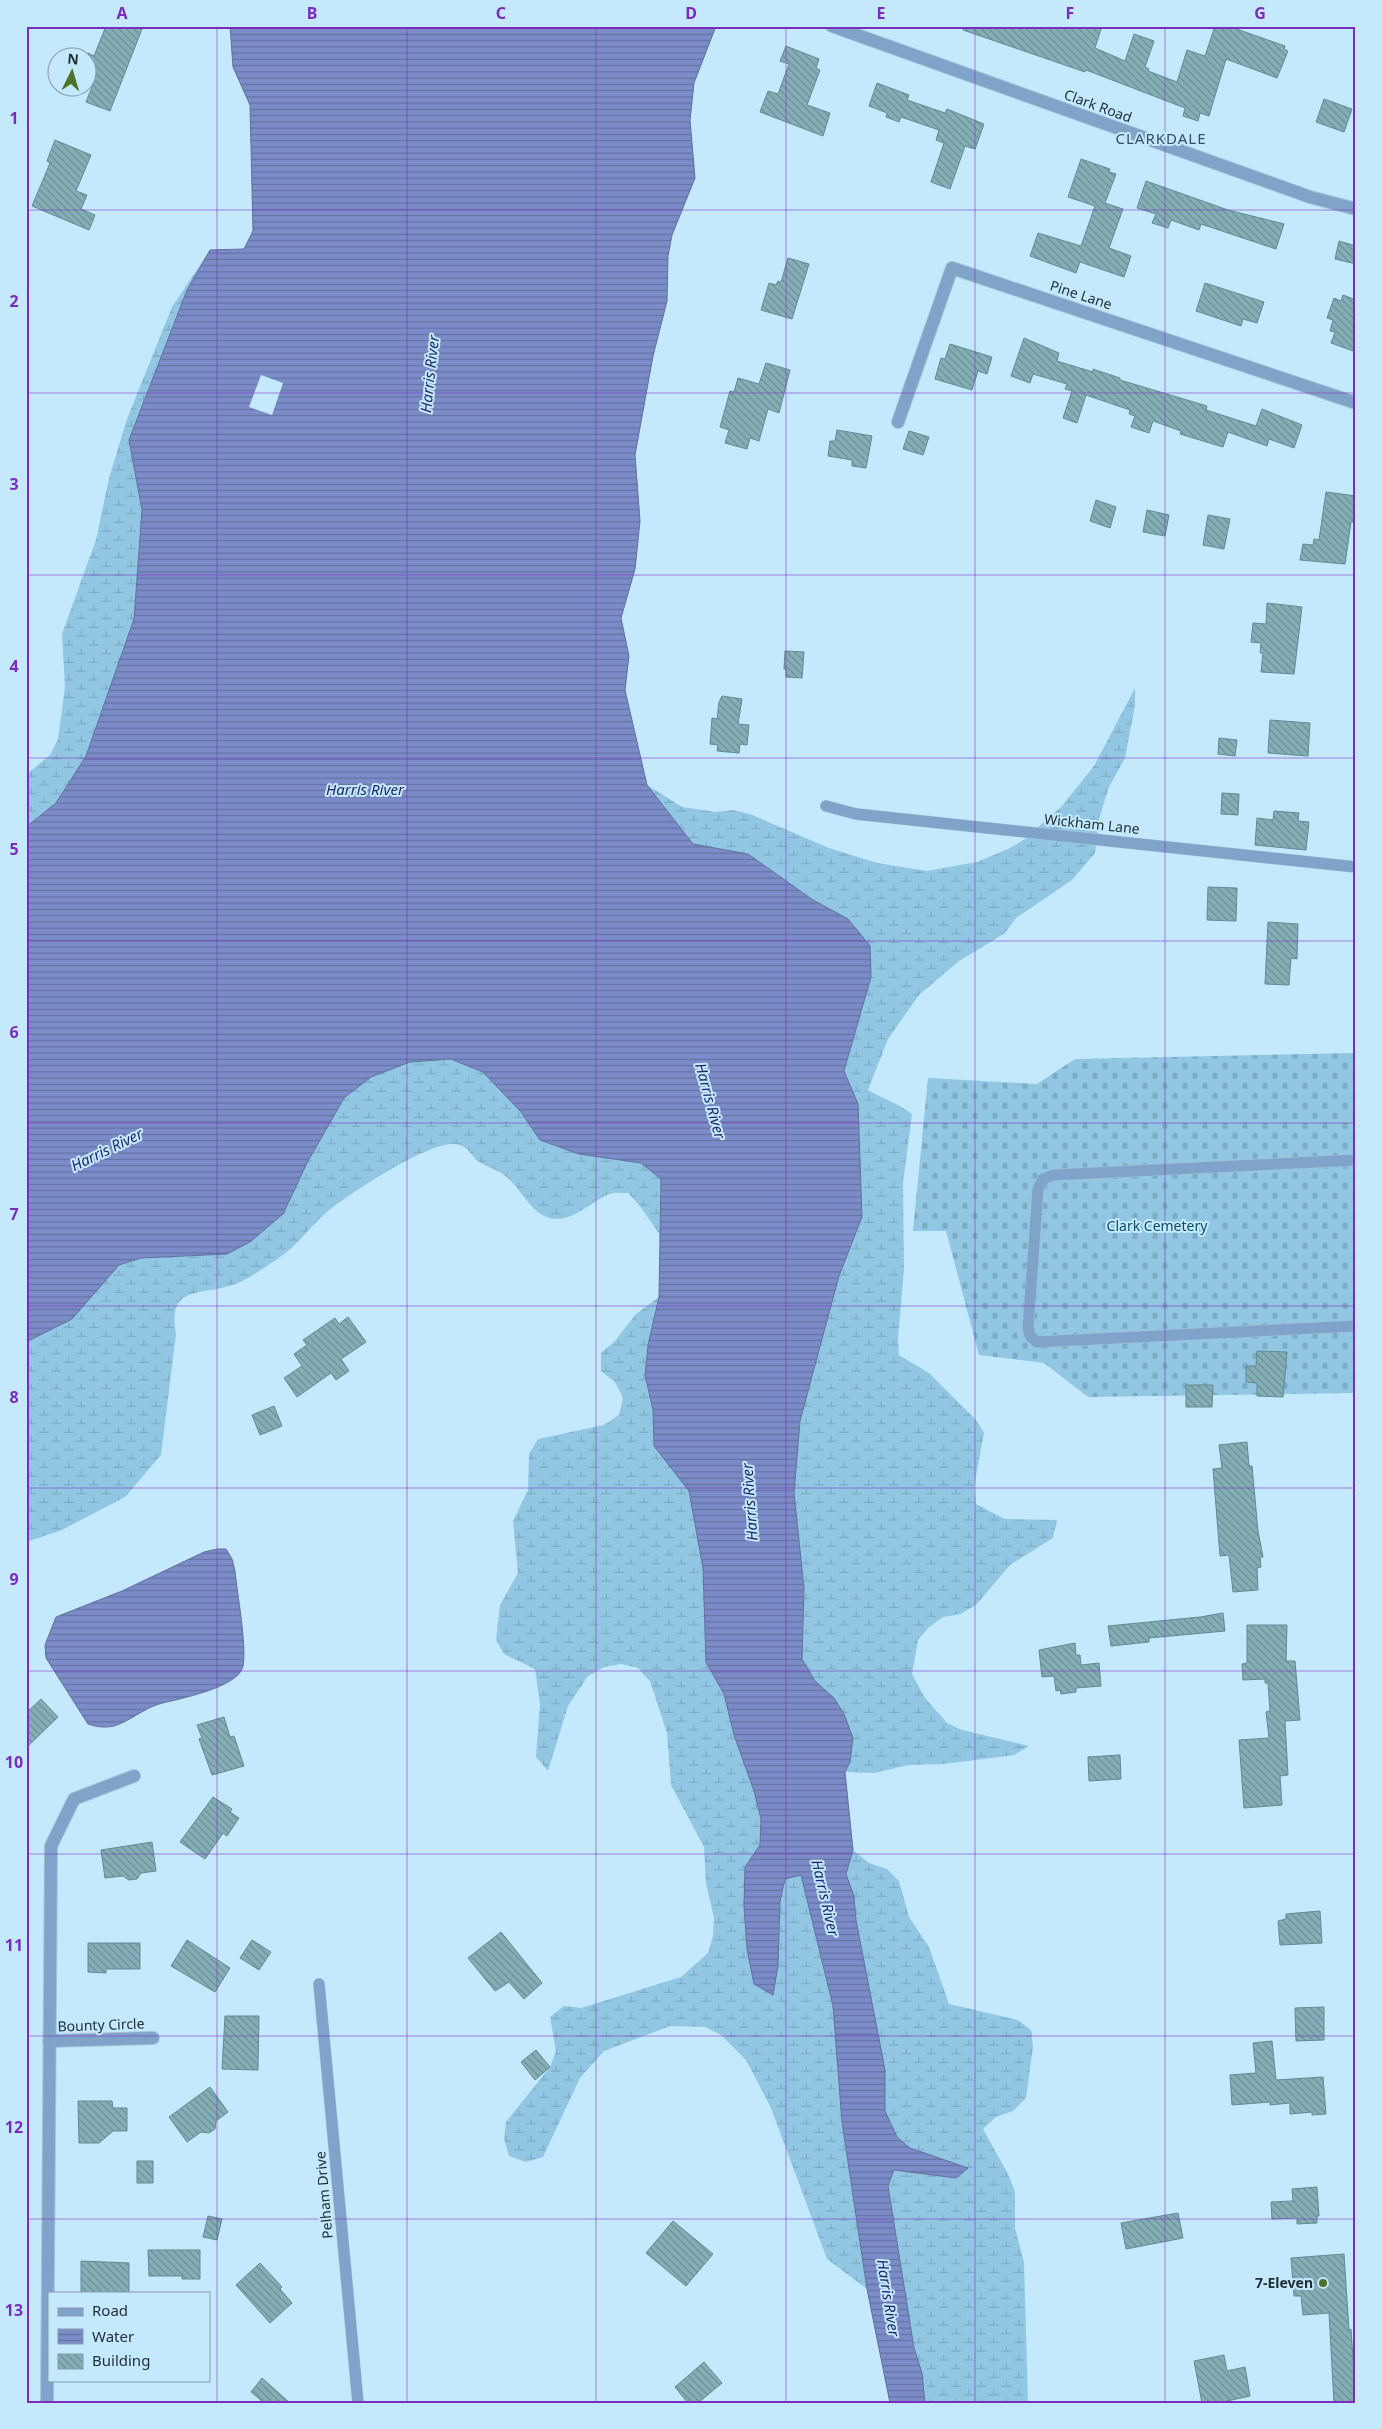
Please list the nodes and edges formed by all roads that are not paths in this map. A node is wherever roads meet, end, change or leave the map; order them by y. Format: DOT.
graph roads {
  1 [pos="832,26"];
  2 [pos="1356,209"];
  3 [pos="1356,403"];
  4 [pos="898,422"];
  5 [pos="826,806"];
  6 [pos="1356,867"];
  7 [pos="1356,1160"];
  8 [pos="1356,1326"];
  9 [pos="134,1776"];
  10 [pos="319,1984"];
  11 [pos="153,2038"];
  12 [pos="49,2041"];
  13 [pos="48,2292"];
  14 [pos="48,2349"];
  15 [pos="47,2403"];
  16 [pos="358,2403"];
  1 -- 2 [label="street, Clark Road"];
  3 -- 4 [label="street, Pine Lane"];
  5 -- 6 [label="lane, Wickham Lane"];
  7 -- 8 [label="lane"];
  9 -- 12 [label="street"];
  10 -- 16 [label="lane, Pelham Drive"];
  11 -- 12 [label="street, Bounty Circle"];
  12 -- 13 [label="street"];
  14 -- 15 [label="street"];
}
